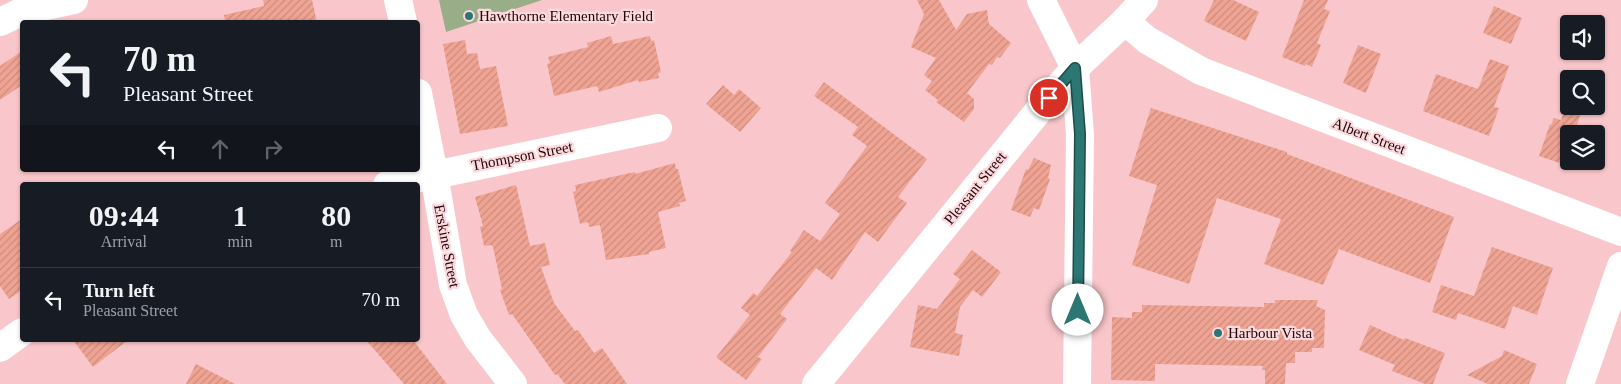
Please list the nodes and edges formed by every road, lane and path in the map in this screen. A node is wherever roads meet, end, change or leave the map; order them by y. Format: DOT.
graph roads {
  1 [pos="74,0"];
  2 [pos="398,0"];
  3 [pos="1041,0"];
  4 [pos="1144,0"];
  5 [pos="403,20"];
  6 [pos="1125,21"];
  7 [pos="0,22"];
  8 [pos="1075,68"];
  9 [pos="420,103"];
  10 [pos="658,128"];
  11 [pos="434,174"];
  12 [pos="399,182"];
  13 [pos="1621,232"];
  14 [pos="1621,266"];
  15 [pos="20,333"];
  16 [pos="0,348"];
  17 [pos="513,384"];
  18 [pos="816,384"];
  19 [pos="1077,384"];
  20 [pos="1580,384"];
  1 -- 7 [label="street"];
  2 -- 5 [label="street"];
  3 -- 8 [label="street"];
  4 -- 6 [label="street, Pleasant Street"];
  6 -- 8 [label="street, Pleasant Street"];
  6 -- 13 [label="street, Albert Street"];
  8 -- 18 [label="street, Pleasant Street"];
  8 -- 19 [label="street"];
  9 -- 11 [label="street, Erskine Street"];
  10 -- 11 [label="street, Thompson Street"];
  11 -- 12 [label="street, Thompson Street"];
  11 -- 17 [label="street, Erskine Street"];
  14 -- 20 [label="street"];
  15 -- 16 [label="street"];
}
